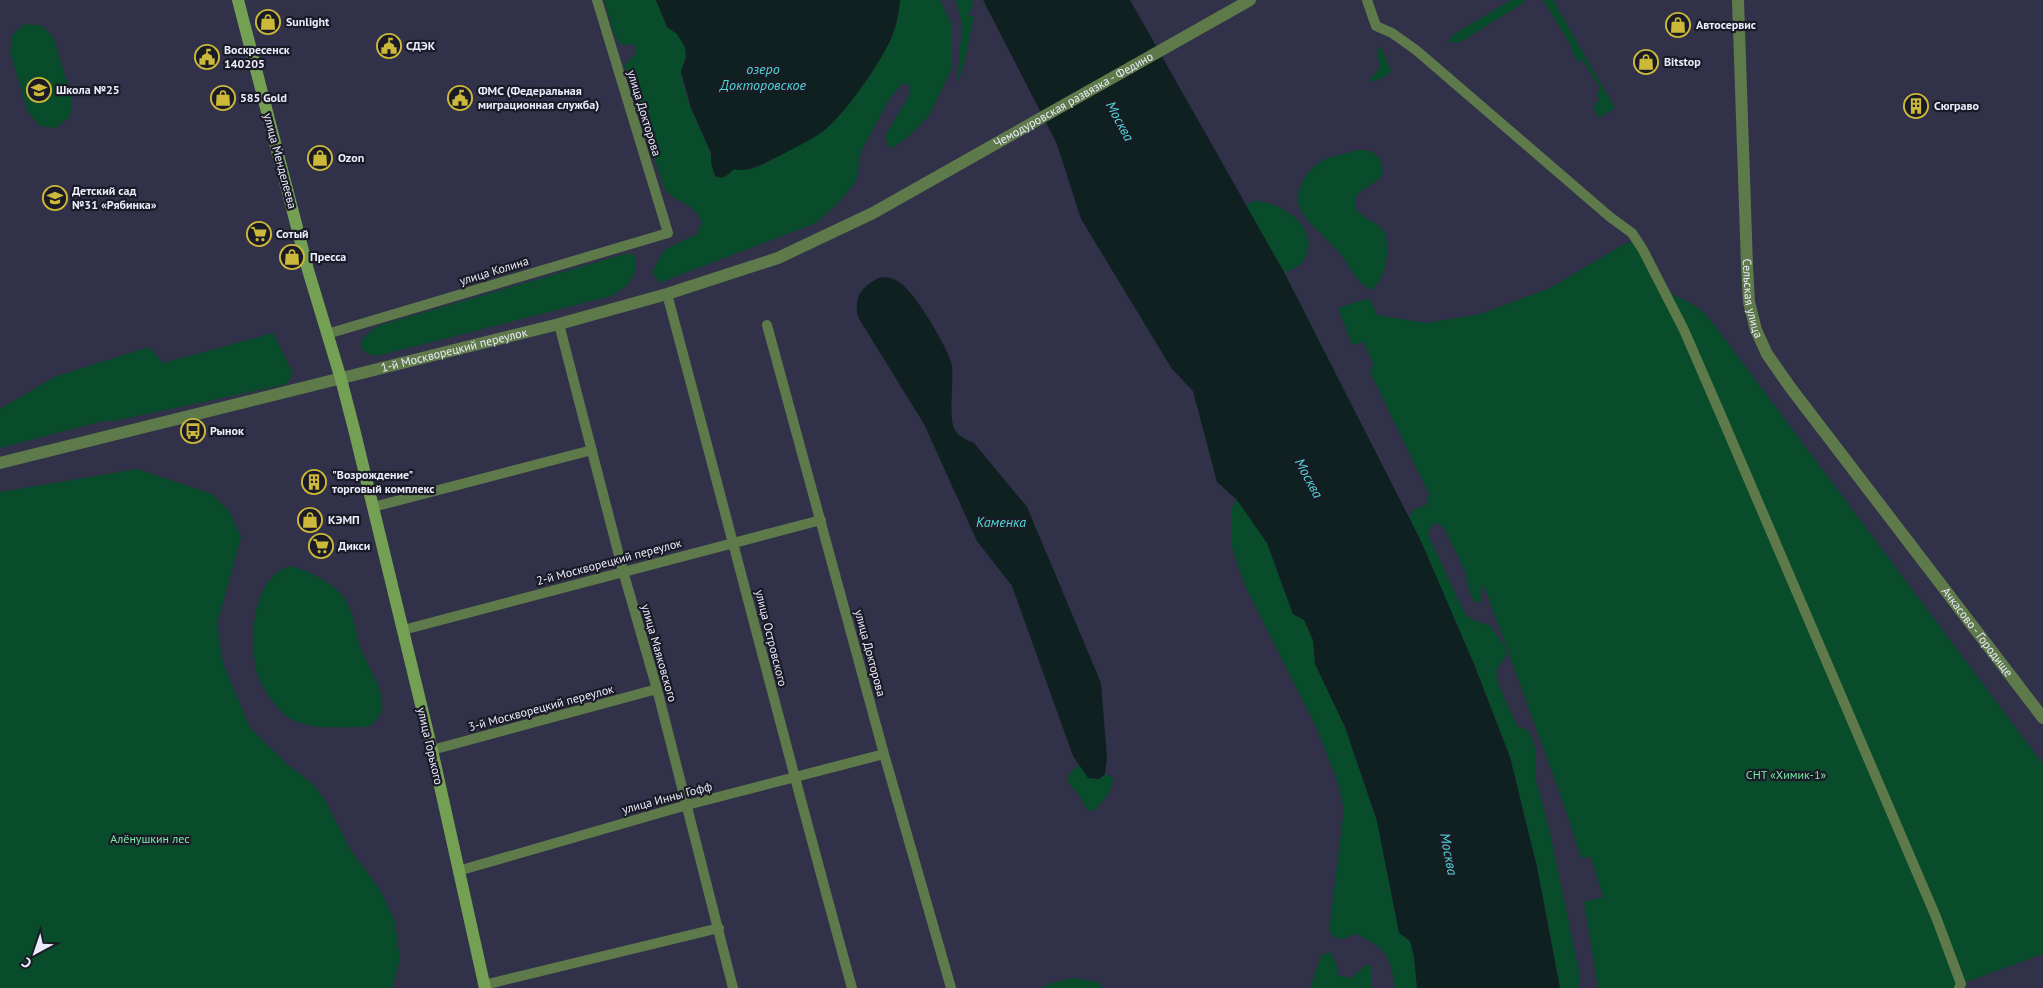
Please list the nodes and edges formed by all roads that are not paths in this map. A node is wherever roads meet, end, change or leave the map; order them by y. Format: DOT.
graph roads {
  1 [pos="238,0"];
  2 [pos="597,0"];
  3 [pos="1250,0"];
  4 [pos="1367,0"];
  5 [pos="1738,0"];
  6 [pos="896,200"];
  7 [pos="668,233"];
  8 [pos="667,294"];
  9 [pos="559,324"];
  10 [pos="766,325"];
  11 [pos="327,334"];
  12 [pos="341,378"];
  13 [pos="592,450"];
  14 [pos="0,463"];
  15 [pos="373,507"];
  16 [pos="821,520"];
  17 [pos="733,543"];
  18 [pos="1912,547"];
  19 [pos="623,571"];
  20 [pos="402,630"];
  21 [pos="657,689"];
  22 [pos="2043,718"];
  23 [pos="432,750"];
  24 [pos="884,754"];
  25 [pos="793,778"];
  26 [pos="687,805"];
  27 [pos="458,871"];
  28 [pos="720,928"];
  29 [pos="484,987"];
  30 [pos="733,988"];
  31 [pos="852,988"];
  32 [pos="951,988"];
  33 [pos="1959,988"];
  1 -- 11 [label="main road, улица Менделеева"];
  2 -- 7 [label="street, улица Докторова"];
  3 -- 6 [label="street, Чемодуровская развязка - Федино"];
  4 -- 33 [label="street"];
  5 -- 18 [label="street, Сельская улица"];
  6 -- 8 [label="street, 1-й Москворецкий переулок"];
  7 -- 11 [label="street, улица Колина"];
  8 -- 9 [label="street, 1-й Москворецкий переулок"];
  8 -- 17 [label="street, улица Островского"];
  9 -- 12 [label="street, 1-й Москворецкий переулок"];
  9 -- 13 [label="street, улица Маяковского"];
  10 -- 16 [label="street, улица Докторова"];
  11 -- 12 [label="main road, улица Менделеева"];
  12 -- 14 [label="street, 1-й Москворецкий переулок"];
  12 -- 15 [label="main road, улица Горького"];
  13 -- 15 [label="street"];
  13 -- 19 [label="street, улица Маяковского"];
  15 -- 20 [label="main road, улица Горького"];
  16 -- 17 [label="street, 2-й Москворецкий переулок"];
  16 -- 24 [label="street, улица Докторова"];
  17 -- 19 [label="street, 2-й Москворецкий переулок"];
  17 -- 25 [label="street, улица Островского"];
  18 -- 22 [label="street, Ачкасово - Городище"];
  19 -- 20 [label="street, 2-й Москворецкий переулок"];
  19 -- 21 [label="street, улица Маяковского"];
  20 -- 23 [label="main road, улица Горького"];
  21 -- 23 [label="street, 3-й Москворецкий переулок"];
  21 -- 26 [label="street, улица Маяковского"];
  23 -- 27 [label="main road, улица Горького"];
  24 -- 25 [label="street, улица Инны Гофф"];
  24 -- 32 [label="street, улица Докторова"];
  25 -- 26 [label="street, улица Инны Гофф"];
  25 -- 31 [label="street, улица Островского"];
  26 -- 27 [label="street, улица Инны Гофф"];
  26 -- 28 [label="street, улица Маяковского"];
  27 -- 29 [label="main road, улица Горького"];
  28 -- 29 [label="street, улица Горького"];
  28 -- 30 [label="street, улица Маяковского"];
}
